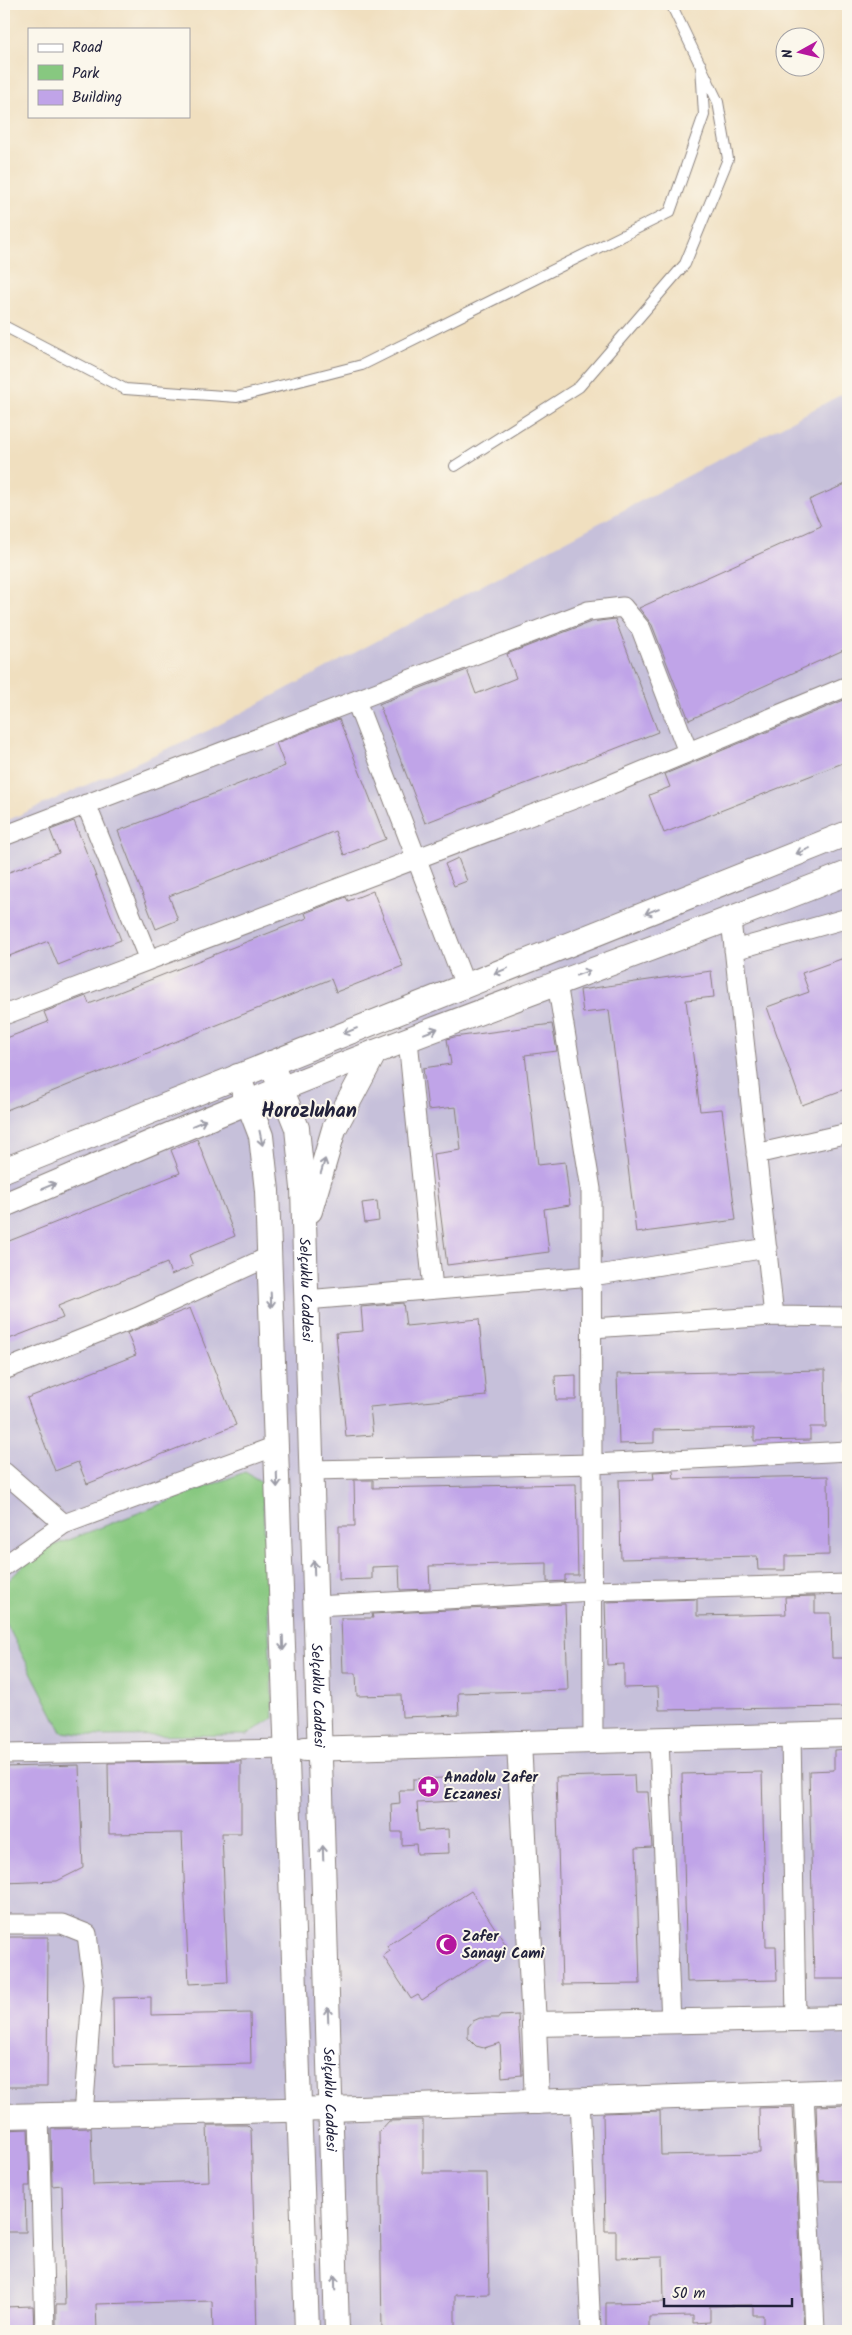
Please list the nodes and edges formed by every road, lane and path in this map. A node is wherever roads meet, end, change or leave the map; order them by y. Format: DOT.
graph roads {
  1 [pos="671,4"];
  2 [pos="701,65"];
  3 [pos="4,326"];
  4 [pos="455,466"];
  5 [pos="848,686"];
  6 [pos="356,701"];
  7 [pos="688,752"];
  8 [pos="86,804"];
  9 [pos="848,833"];
  10 [pos="4,836"];
  11 [pos="417,859"];
  12 [pos="848,873"];
  13 [pos="848,918"];
  14 [pos="731,920"];
  15 [pos="734,950"];
  16 [pos="149,960"];
  17 [pos="558,983"];
  18 [pos="465,985"];
  19 [pos="4,1015"];
  20 [pos="408,1040"];
  21 [pos="375,1052"];
  22 [pos="271,1063"];
  23 [pos="238,1076"];
  24 [pos="282,1088"];
  25 [pos="249,1102"];
  26 [pos="848,1134"];
  27 [pos="756,1154"];
  28 [pos="4,1170"];
  29 [pos="4,1205"];
  30 [pos="304,1230"];
  31 [pos="767,1248"];
  32 [pos="270,1256"];
  33 [pos="592,1276"];
  34 [pos="433,1290"];
  35 [pos="306,1300"];
  36 [pos="774,1316"];
  37 [pos="848,1317"];
  38 [pos="592,1328"];
  39 [pos="4,1370"];
  40 [pos="276,1446"];
  41 [pos="848,1451"];
  42 [pos="593,1464"];
  43 [pos="311,1470"];
  44 [pos="4,1472"];
  45 [pos="64,1524"];
  46 [pos="4,1566"];
  47 [pos="848,1584"];
  48 [pos="593,1591"];
  49 [pos="315,1606"];
  50 [pos="848,1734"];
  51 [pos="791,1736"];
  52 [pos="659,1740"];
  53 [pos="594,1742"];
  54 [pos="519,1744"];
  55 [pos="287,1749"];
  56 [pos="320,1749"];
  57 [pos="4,1754"];
  58 [pos="4,1924"];
  59 [pos="848,2018"];
  60 [pos="796,2019"];
  61 [pos="670,2022"];
  62 [pos="534,2024"];
  63 [pos="848,2091"];
  64 [pos="804,2092"];
  65 [pos="580,2100"];
  66 [pos="537,2102"];
  67 [pos="330,2109"];
  68 [pos="300,2110"];
  69 [pos="83,2114"];
  70 [pos="4,2116"];
  71 [pos="39,2116"];
  72 [pos="45,2331"];
  73 [pos="307,2331"];
  74 [pos="337,2331"];
  75 [pos="590,2331"];
  76 [pos="815,2331"];
  1 -- 2 [label="lane"];
  2 -- 3 [label="lane"];
  2 -- 4 [label="lane"];
  5 -- 7 [label="street"];
  6 -- 7 [label="street"];
  6 -- 8 [label="street"];
  6 -- 11 [label="street"];
  7 -- 11 [label="street"];
  8 -- 10 [label="street"];
  8 -- 16 [label="street"];
  9 -- 18 [label="street, one-way"];
  11 -- 16 [label="street"];
  11 -- 18 [label="street"];
  12 -- 14 [label="street"];
  13 -- 15 [label="street"];
  14 -- 15 [label="street"];
  17 -- 14 [label="street, one-way"];
  15 -- 27 [label="street"];
  16 -- 19 [label="street"];
  20 -- 17 [label="street, one-way"];
  17 -- 33 [label="street"];
  18 -- 22 [label="street, one-way"];
  20 -- 21 [label="street"];
  20 -- 34 [label="street"];
  21 -- 24 [label="street"];
  30 -- 21 [label="street, one-way"];
  22 -- 23 [label="street"];
  22 -- 24 [label="street, Selçuklu Caddesi"];
  23 -- 25 [label="street, Selçuklu Caddesi"];
  23 -- 28 [label="street"];
  24 -- 25 [label="street"];
  24 -- 30 [label="street, Selçuklu Caddesi"];
  29 -- 25 [label="street, one-way"];
  25 -- 32 [label="street, Selçuklu Caddesi, one-way"];
  26 -- 27 [label="street"];
  27 -- 31 [label="street"];
  30 -- 35 [label="street, Selçuklu Caddesi"];
  31 -- 33 [label="street"];
  31 -- 36 [label="street"];
  32 -- 39 [label="street"];
  32 -- 40 [label="street, Selçuklu Caddesi, one-way"];
  33 -- 34 [label="street"];
  33 -- 38 [label="street"];
  34 -- 35 [label="street"];
  35 -- 43 [label="street, Selçuklu Caddesi"];
  36 -- 37 [label="street"];
  36 -- 38 [label="street"];
  38 -- 42 [label="street"];
  40 -- 45 [label="street"];
  40 -- 55 [label="street, Selçuklu Caddesi, one-way"];
  41 -- 42 [label="street"];
  42 -- 43 [label="street"];
  42 -- 48 [label="street"];
  49 -- 43 [label="street, Selçuklu Caddesi, one-way"];
  44 -- 45 [label="street"];
  45 -- 46 [label="street"];
  47 -- 48 [label="street"];
  48 -- 49 [label="street"];
  48 -- 53 [label="street"];
  49 -- 56 [label="street, Selçuklu Caddesi"];
  50 -- 51 [label="street"];
  51 -- 52 [label="street"];
  51 -- 60 [label="street"];
  52 -- 53 [label="street"];
  52 -- 61 [label="street"];
  53 -- 54 [label="street"];
  54 -- 56 [label="street"];
  54 -- 62 [label="street"];
  55 -- 56 [label="street"];
  55 -- 57 [label="street"];
  55 -- 68 [label="street, Selçuklu Caddesi"];
  67 -- 56 [label="street, Selçuklu Caddesi, one-way"];
  58 -- 69 [label="street"];
  59 -- 60 [label="street"];
  60 -- 61 [label="street"];
  61 -- 62 [label="street"];
  62 -- 66 [label="street"];
  63 -- 64 [label="street"];
  64 -- 65 [label="street"];
  64 -- 76 [label="street"];
  65 -- 66 [label="street"];
  65 -- 75 [label="street"];
  66 -- 67 [label="street"];
  67 -- 68 [label="street"];
  74 -- 67 [label="street, Selçuklu Caddesi, one-way"];
  68 -- 69 [label="street"];
  68 -- 73 [label="street, Selçuklu Caddesi"];
  69 -- 71 [label="street"];
  70 -- 71 [label="street"];
  71 -- 72 [label="street"];
}
